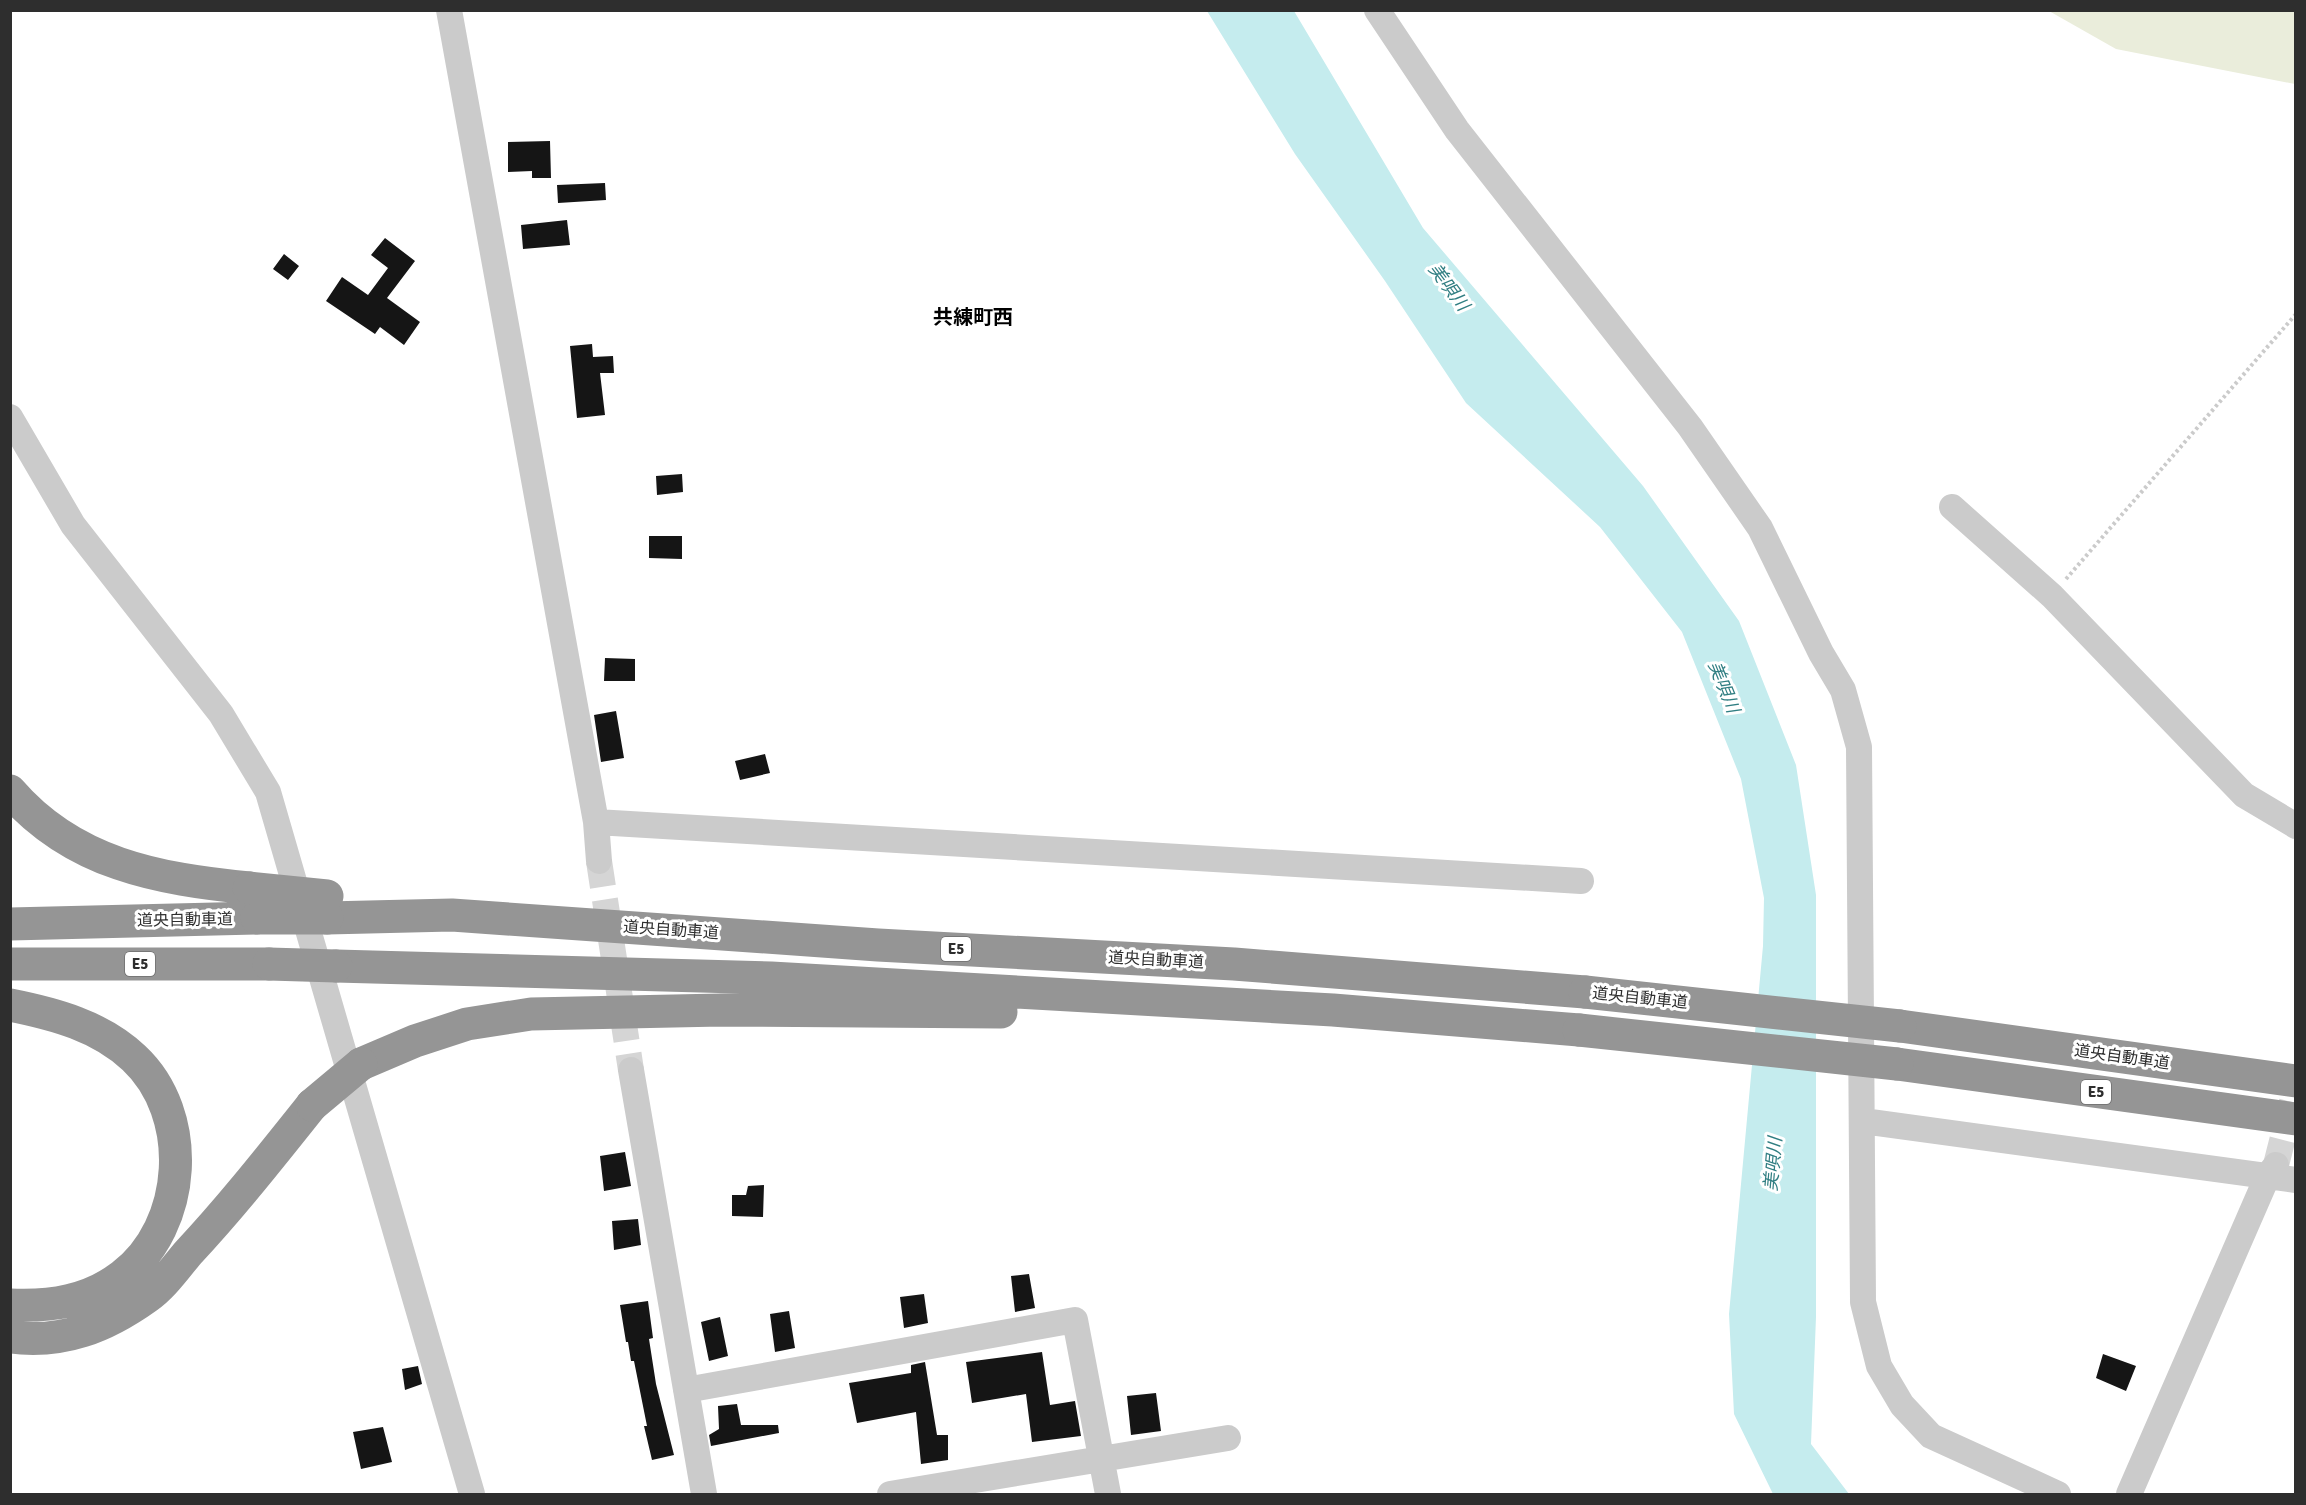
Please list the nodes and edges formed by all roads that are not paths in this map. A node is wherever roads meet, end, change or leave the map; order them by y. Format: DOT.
graph roads {
  1 [pos="449,10"];
  2 [pos="1377,10"];
  3 [pos="10,417"];
  4 [pos="1952,507"];
  5 [pos="10,791"];
  6 [pos="596,822"];
  7 [pos="2295,826"];
  8 [pos="598,861"];
  9 [pos="1581,881"];
  10 [pos="253,903"];
  11 [pos="10,924"];
  12 [pos="10,964"];
  13 [pos="10,1005"];
  14 [pos="1333,1010"];
  15 [pos="631,1070"];
  16 [pos="2295,1081"];
  17 [pos="2295,1119"];
  18 [pos="1863,1121"];
  19 [pos="2280,1173"];
  20 [pos="10,1305"];
  21 [pos="10,1337"];
  22 [pos="686,1390"];
  23 [pos="1228,1438"];
  24 [pos="1101,1459"];
  25 [pos="472,1494"];
  26 [pos="704,1494"];
  27 [pos="890,1494"];
  28 [pos="1107,1494"];
  29 [pos="2058,1494"];
  30 [pos="2129,1494"];
  1 -- 6 [label="street"];
  2 -- 18 [label="street"];
  3 -- 25 [label="street"];
  4 -- 7 [label="street"];
  5 -- 10 [label="highway"];
  6 -- 8 [label="street"];
  6 -- 9 [label="street"];
  10 -- 11 [label="highway, 道央自動車道 / E5"];
  10 -- 16 [label="highway, 道央自動車道 / E5, bridge"];
  12 -- 14 [label="highway, E5, bridge"];
  13 -- 20 [label="highway"];
  14 -- 17 [label="highway, E5, bridge"];
  14 -- 21 [label="highway, bridge"];
  15 -- 22 [label="street"];
  18 -- 19 [label="street"];
  18 -- 29 [label="street"];
  19 -- 30 [label="street"];
  22 -- 24 [label="street"];
  22 -- 26 [label="street"];
  23 -- 24 [label="street"];
  24 -- 27 [label="street"];
  24 -- 28 [label="street"];
}
